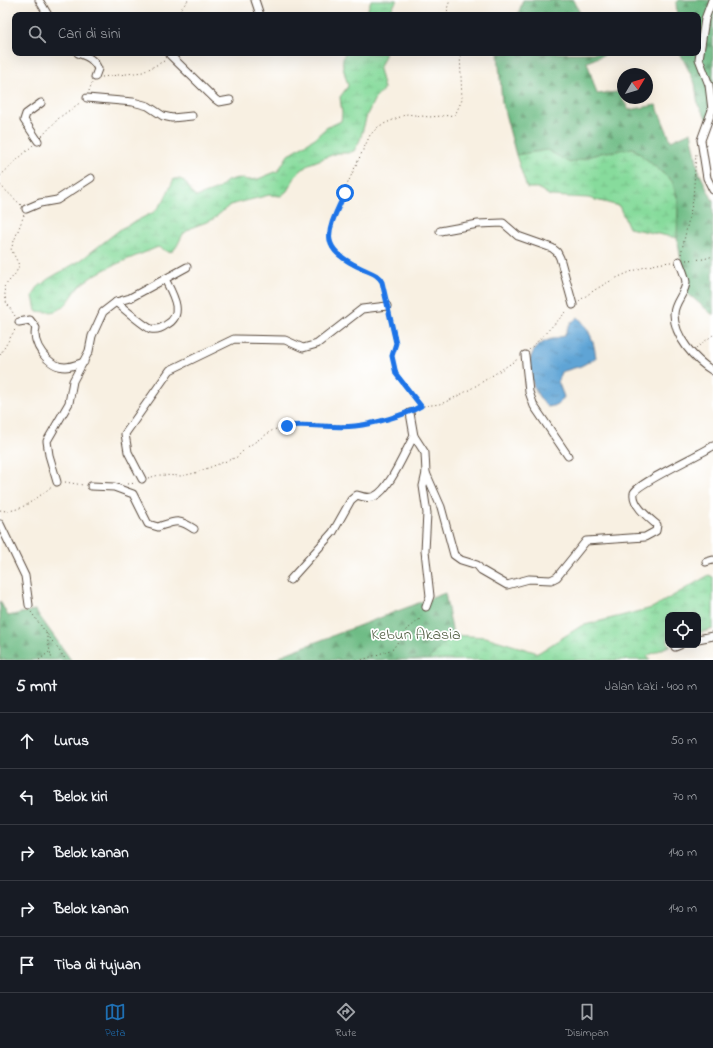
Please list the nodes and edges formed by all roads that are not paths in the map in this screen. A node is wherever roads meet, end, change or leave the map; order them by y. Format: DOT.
graph roads {
  1 [pos="40,0"];
  2 [pos="255,0"];
  3 [pos="712,0"];
  4 [pos="46,12"];
  5 [pos="259,12"];
  6 [pos="701,48"];
  7 [pos="86,56"];
  8 [pos="171,56"];
  9 [pos="700,56"];
  10 [pos="95,78"];
  11 [pos="87,98"];
  12 [pos="230,100"];
  13 [pos="41,102"];
  14 [pos="192,116"];
  15 [pos="38,140"];
  16 [pos="91,178"];
  17 [pos="713,190"];
  18 [pos="26,209"];
  19 [pos="440,231"];
  20 [pos="679,261"];
  21 [pos="187,267"];
  22 [pos="165,279"];
  23 [pos="116,302"];
  24 [pos="388,306"];
  25 [pos="573,306"];
  26 [pos="19,322"];
  27 [pos="525,355"];
  28 [pos="84,362"];
  29 [pos="713,372"];
  30 [pos="410,413"];
  31 [pos="414,436"];
  32 [pos="713,446"];
  33 [pos="568,456"];
  34 [pos="426,473"];
  35 [pos="142,479"];
  36 [pos="57,482"];
  37 [pos="91,486"];
  38 [pos="0,524"];
  39 [pos="194,529"];
  40 [pos="290,580"];
  41 [pos="29,605"];
  42 [pos="426,607"];
  43 [pos="713,636"];
  44 [pos="701,638"];
  1 -- 4 [label="street"];
  2 -- 5 [label="street"];
  3 -- 6 [label="street"];
  7 -- 10 [label="street"];
  8 -- 12 [label="street"];
  9 -- 17 [label="street"];
  11 -- 14 [label="street"];
  13 -- 15 [label="street"];
  16 -- 18 [label="street"];
  19 -- 25 [label="street"];
  20 -- 29 [label="street"];
  21 -- 22 [label="street"];
  22 -- 23 [label="street"];
  22 -- 23 [label="street"];
  23 -- 28 [label="street"];
  24 -- 35 [label="street"];
  26 -- 28 [label="street"];
  27 -- 33 [label="street"];
  28 -- 36 [label="street"];
  30 -- 31 [label="street"];
  31 -- 34 [label="street"];
  31 -- 40 [label="street"];
  32 -- 34 [label="street"];
  34 -- 42 [label="street"];
  37 -- 39 [label="street"];
  38 -- 41 [label="street"];
  43 -- 44 [label="street"];
}
